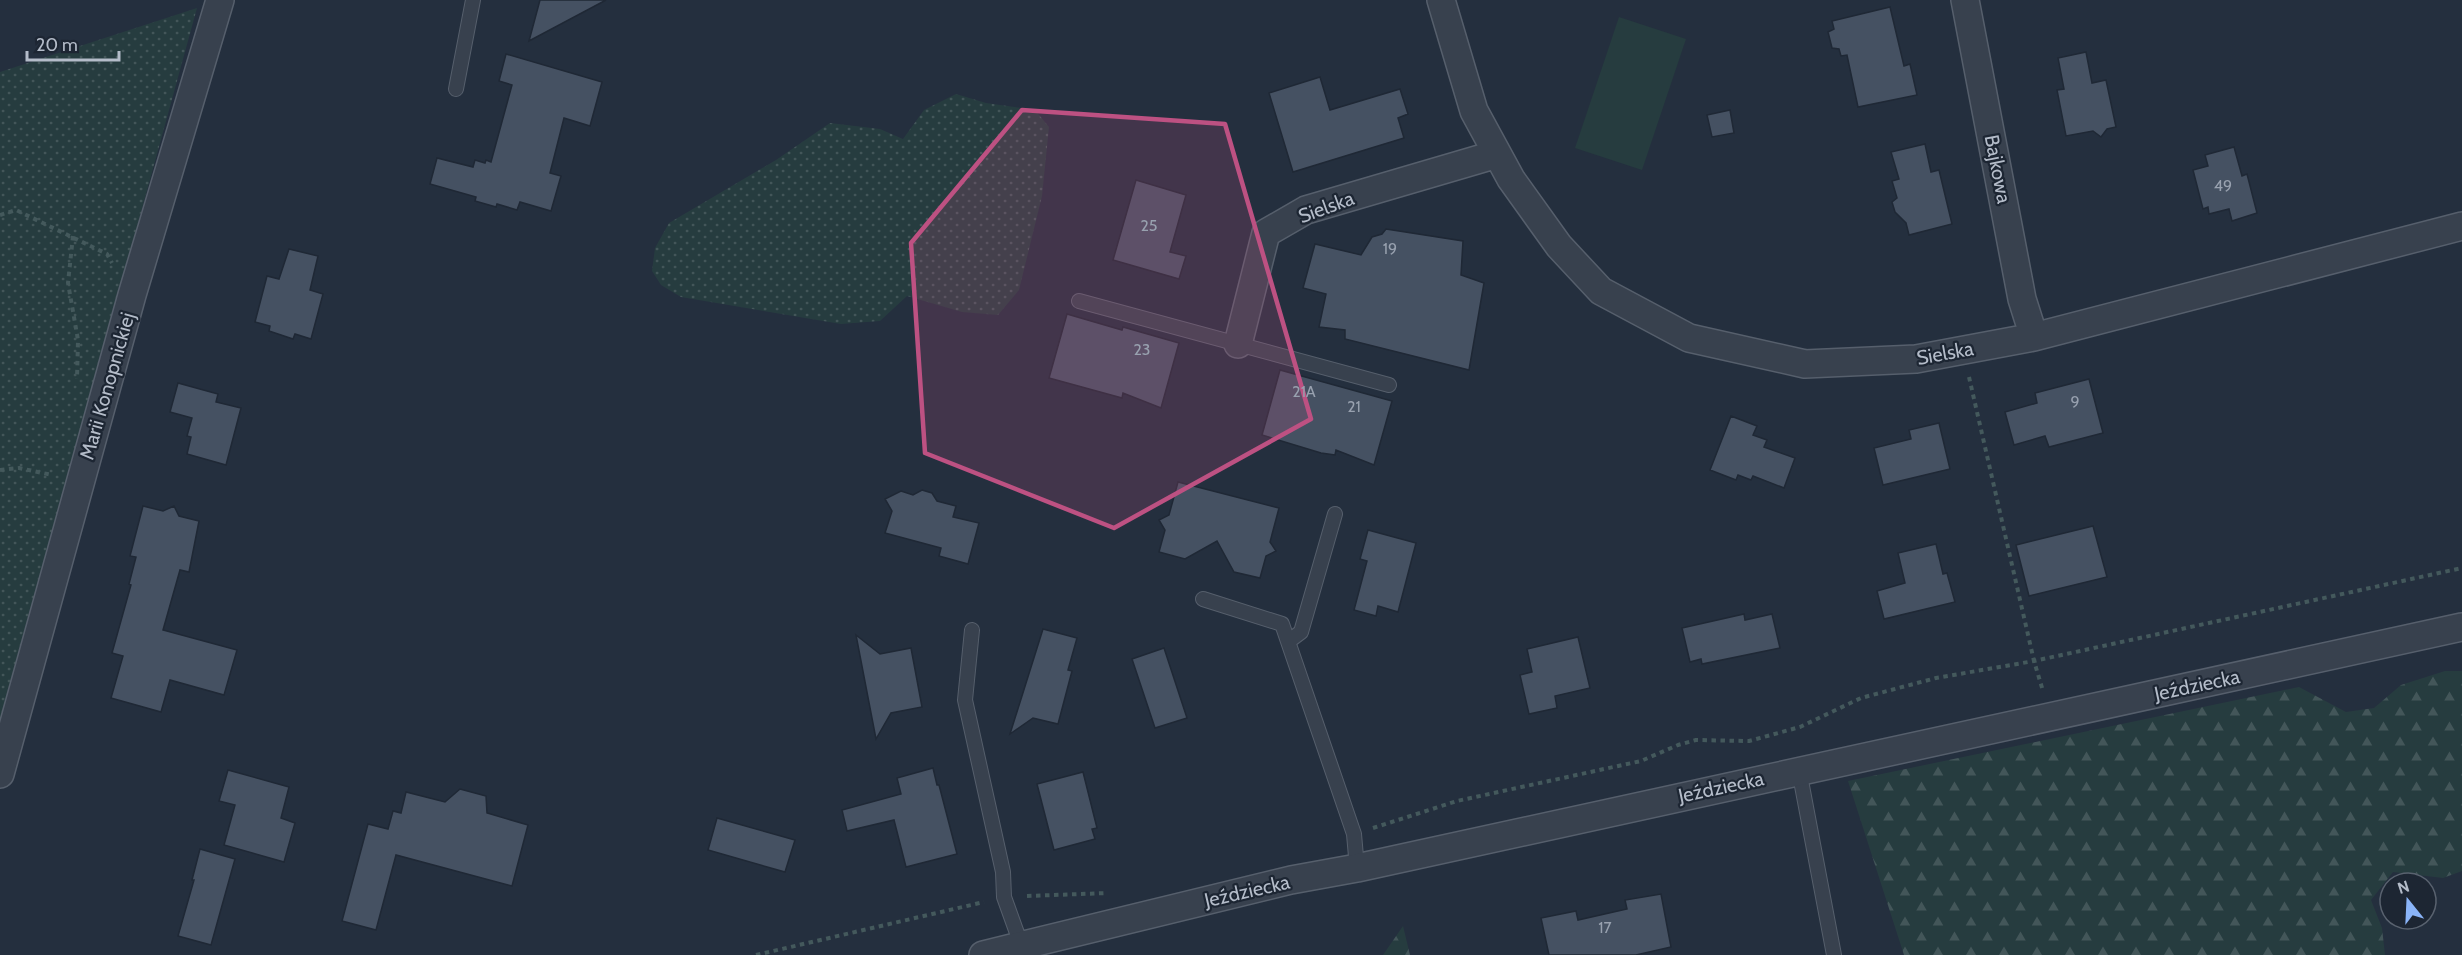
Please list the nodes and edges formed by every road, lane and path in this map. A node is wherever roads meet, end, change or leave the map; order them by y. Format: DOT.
graph roads {
  1 [pos="220,0"];
  2 [pos="473,0"];
  3 [pos="1441,0"];
  4 [pos="1965,0"];
  5 [pos="456,89"];
  6 [pos="1497,154"];
  7 [pos="0,215"];
  8 [pos="2462,226"];
  9 [pos="73,236"];
  10 [pos="132,295"];
  11 [pos="1079,301"];
  12 [pos="2034,336"];
  13 [pos="1238,344"];
  14 [pos="1963,350"];
  15 [pos="1389,385"];
  16 [pos="77,387"];
  17 [pos="0,470"];
  18 [pos="58,477"];
  19 [pos="1335,514"];
  20 [pos="2462,568"];
  21 [pos="1203,599"];
  22 [pos="2462,627"];
  23 [pos="972,630"];
  24 [pos="1289,641"];
  25 [pos="2034,661"];
  26 [pos="2051,716"];
  27 [pos="1799,770"];
  28 [pos="0,774"];
  29 [pos="1354,834"];
  30 [pos="1357,868"];
  31 [pos="1116,893"];
  32 [pos="1004,897"];
  33 [pos="1022,947"];
  34 [pos="756,955"];
  35 [pos="983,955"];
  36 [pos="1834,955"];
  1 -- 10 [label="street, Marii Konopnickiej"];
  2 -- 5 [label="lane"];
  3 -- 6 [label="street, Sielska"];
  4 -- 12 [label="street, Bajkowa"];
  6 -- 13 [label="street, Sielska"];
  6 -- 14 [label="street, Sielska"];
  7 -- 9 [label="path"];
  8 -- 12 [label="street, Sielska"];
  9 -- 10 [label="path"];
  9 -- 16 [label="path"];
  10 -- 28 [label="street, Marii Konopnickiej"];
  11 -- 13 [label="lane"];
  12 -- 14 [label="street, Sielska"];
  13 -- 15 [label="lane"];
  14 -- 25 [label="path"];
  17 -- 18 [label="path"];
  19 -- 24 [label="lane"];
  20 -- 25 [label="path"];
  21 -- 24 [label="lane"];
  22 -- 26 [label="street, Jeździecka"];
  23 -- 32 [label="lane"];
  24 -- 29 [label="lane"];
  25 -- 26 [label="path"];
  25 -- 29 [label="path"];
  26 -- 27 [label="street, Jeździecka"];
  27 -- 30 [label="street, Jeździecka"];
  27 -- 36 [label="lane"];
  29 -- 30 [label="lane"];
  30 -- 33 [label="street, Jeździecka"];
  31 -- 32 [label="path"];
  32 -- 33 [label="lane"];
  32 -- 34 [label="path"];
  33 -- 35 [label="street, Jeździecka"];
}
